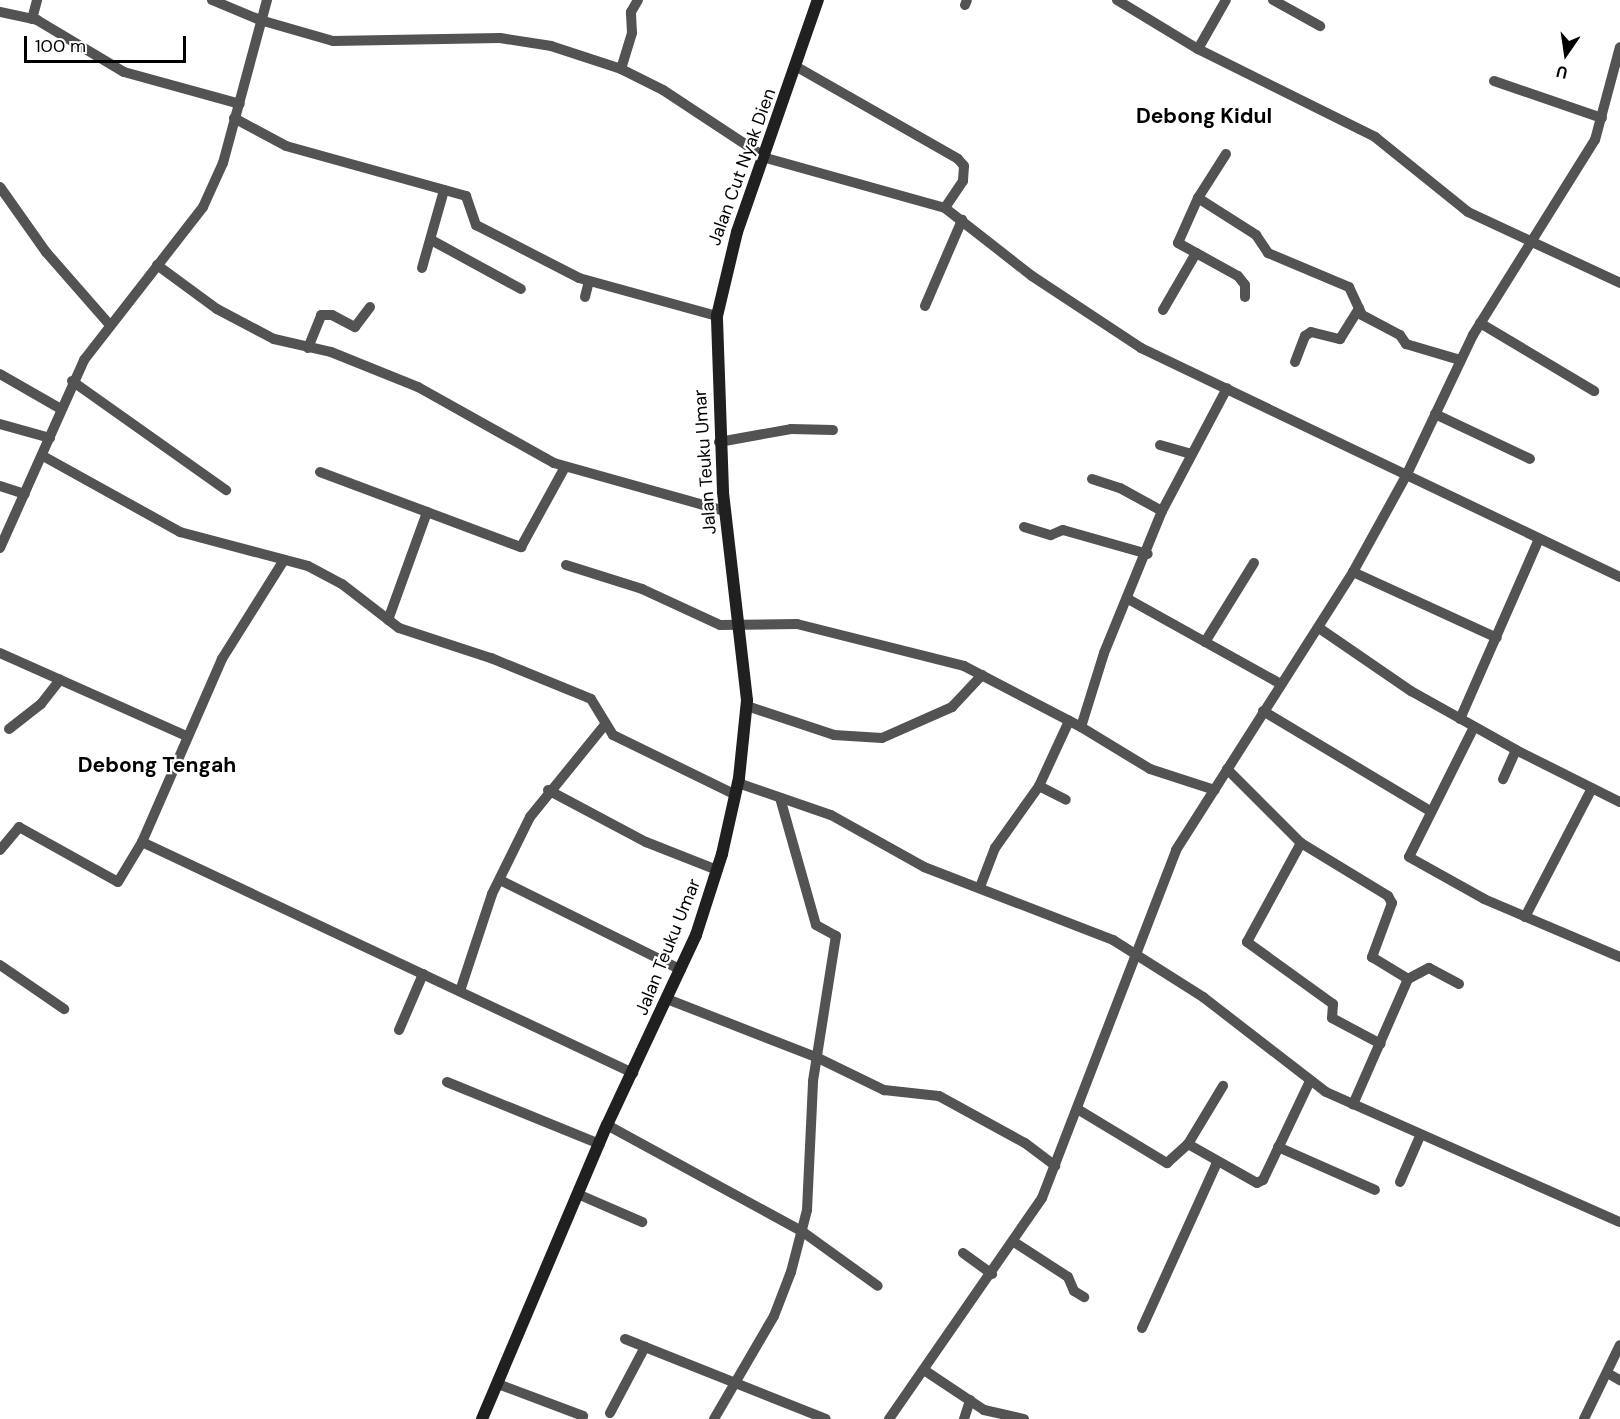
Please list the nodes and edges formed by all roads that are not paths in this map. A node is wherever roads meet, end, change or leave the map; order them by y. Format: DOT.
graph roads {
  1 [pos="37,0"];
  2 [pos="212,0"];
  3 [pos="267,0"];
  4 [pos="638,0"];
  5 [pos="818,0"];
  6 [pos="1117,0"];
  7 [pos="1226,0"];
  8 [pos="1273,0"];
  9 [pos="0,12"];
  10 [pos="33,19"];
  11 [pos="260,20"];
  12 [pos="1320,26"];
  13 [pos="1620,48"];
  14 [pos="1198,49"];
  15 [pos="797,67"];
  16 [pos="621,69"];
  17 [pos="1494,81"];
  18 [pos="240,104"];
  19 [pos="234,118"];
  20 [pos="1602,118"];
  21 [pos="1226,154"];
  22 [pos="766,158"];
  23 [pos="0,187"];
  24 [pos="444,190"];
  25 [pos="1198,198"];
  26 [pos="945,208"];
  27 [pos="962,220"];
  28 [pos="1534,240"];
  29 [pos="432,241"];
  30 [pos="1196,253"];
  31 [pos="157,266"];
  32 [pos="422,268"];
  33 [pos="589,281"];
  34 [pos="1620,283"];
  35 [pos="521,289"];
  36 [pos="585,297"];
  37 [pos="1245,297"];
  38 [pos="925,306"];
  39 [pos="370,307"];
  40 [pos="1359,309"];
  41 [pos="1163,310"];
  42 [pos="717,316"];
  43 [pos="1480,323"];
  44 [pos="109,324"];
  45 [pos="308,348"];
  46 [pos="715,349"];
  47 [pos="1460,360"];
  48 [pos="1295,362"];
  49 [pos="0,374"];
  50 [pos="72,381"];
  51 [pos="1227,388"];
  52 [pos="1594,391"];
  53 [pos="61,409"];
  54 [pos="1435,414"];
  55 [pos="0,424"];
  56 [pos="833,430"];
  57 [pos="50,438"];
  58 [pos="719,441"];
  59 [pos="1160,445"];
  60 [pos="1192,454"];
  61 [pos="43,456"];
  62 [pos="1530,459"];
  63 [pos="565,467"];
  64 [pos="320,472"];
  65 [pos="1406,476"];
  66 [pos="1092,479"];
  67 [pos="0,486"];
  68 [pos="226,490"];
  69 [pos="25,494"];
  70 [pos="725,511"];
  71 [pos="1162,511"];
  72 [pos="427,512"];
  73 [pos="1024,527"];
  74 [pos="1539,539"];
  75 [pos="0,548"];
  76 [pos="1148,554"];
  77 [pos="284,560"];
  78 [pos="1254,562"];
  79 [pos="566,565"];
  80 [pos="1353,572"];
  81 [pos="1620,577"];
  82 [pos="1128,599"];
  83 [pos="388,620"];
  84 [pos="739,624"];
  85 [pos="1319,628"];
  86 [pos="1497,638"];
  87 [pos="1205,642"];
  88 [pos="0,653"];
  89 [pos="982,675"];
  90 [pos="60,680"];
  91 [pos="1279,683"];
  92 [pos="747,706"];
  93 [pos="1263,711"];
  94 [pos="1460,719"];
  95 [pos="1069,722"];
  96 [pos="604,726"];
  97 [pos="1081,727"];
  98 [pos="1474,727"];
  99 [pos="9,729"];
  100 [pos="186,736"];
  101 [pos="1516,750"];
  102 [pos="1227,769"];
  103 [pos="1503,779"];
  104 [pos="1039,786"];
  105 [pos="736,789"];
  106 [pos="548,790"];
  107 [pos="1215,790"];
  108 [pos="1591,790"];
  109 [pos="1066,800"];
  110 [pos="781,801"];
  111 [pos="1620,802"];
  112 [pos="1430,811"];
  113 [pos="142,842"];
  114 [pos="1301,843"];
  115 [pos="0,850"];
  116 [pos="717,870"];
  117 [pos="500,880"];
  118 [pos="980,887"];
  119 [pos="1525,917"];
  120 [pos="1137,957"];
  121 [pos="1620,957"];
  122 [pos="0,965"];
  123 [pos="681,970"];
  124 [pos="423,974"];
  125 [pos="1408,979"];
  126 [pos="1459,984"];
  127 [pos="460,991"];
  128 [pos="667,999"];
  129 [pos="64,1009"];
  130 [pos="399,1030"];
  131 [pos="1381,1044"];
  132 [pos="816,1057"];
  133 [pos="633,1073"];
  134 [pos="447,1082"];
  135 [pos="1310,1082"];
  136 [pos="1223,1086"];
  137 [pos="1353,1104"];
  138 [pos="1079,1110"];
  139 [pos="607,1125"];
  140 [pos="1420,1136"];
  141 [pos="600,1144"];
  142 [pos="1188,1144"];
  143 [pos="1278,1147"];
  144 [pos="1217,1163"];
  145 [pos="1056,1166"];
  146 [pos="1400,1182"];
  147 [pos="1375,1191"];
  148 [pos="580,1195"];
  149 [pos="642,1222"];
  150 [pos="1620,1222"];
  151 [pos="803,1232"];
  152 [pos="1014,1242"];
  153 [pos="963,1253"];
  154 [pos="992,1274"];
  155 [pos="878,1286"];
  156 [pos="1084,1297"];
  157 [pos="1142,1328"];
  158 [pos="625,1339"];
  159 [pos="1620,1345"];
  160 [pos="645,1347"];
  161 [pos="924,1370"];
  162 [pos="1609,1374"];
  163 [pos="737,1380"];
  164 [pos="1620,1380"];
  165 [pos="498,1384"];
  166 [pos="970,1400"];
  167 [pos="610,1413"];
  168 [pos="583,1416"];
  169 [pos="891,1418"];
  170 [pos="482,1419"];
  171 [pos="714,1419"];
  172 [pos="826,1419"];
  173 [pos="964,1419"];
  174 [pos="1024,1419"];
  175 [pos="1584,1419"];
  1 -- 10 [label="street"];
  2 -- 11 [label="street"];
  3 -- 11 [label="street"];
  4 -- 16 [label="street"];
  5 -- 15 [label="main road, Jalan Cut Nyak Dien"];
  6 -- 14 [label="street"];
  7 -- 14 [label="street"];
  8 -- 12 [label="street"];
  9 -- 10 [label="street"];
  10 -- 18 [label="street"];
  11 -- 16 [label="street"];
  11 -- 18 [label="street"];
  13 -- 20 [label="street"];
  14 -- 28 [label="street"];
  15 -- 22 [label="main road, Jalan Cut Nyak Dien"];
  15 -- 26 [label="street"];
  16 -- 22 [label="street"];
  17 -- 20 [label="street"];
  18 -- 19 [label="street"];
  19 -- 24 [label="street"];
  19 -- 31 [label="street"];
  20 -- 28 [label="street"];
  21 -- 25 [label="street"];
  22 -- 26 [label="street"];
  22 -- 42 [label="main road, Jalan Cut Nyak Dien"];
  23 -- 44 [label="street"];
  24 -- 29 [label="street"];
  24 -- 33 [label="street"];
  25 -- 30 [label="street"];
  25 -- 40 [label="street"];
  26 -- 27 [label="street"];
  27 -- 38 [label="street"];
  27 -- 51 [label="street"];
  28 -- 34 [label="street"];
  28 -- 43 [label="street"];
  29 -- 32 [label="street"];
  29 -- 35 [label="street"];
  30 -- 37 [label="street"];
  30 -- 41 [label="street"];
  31 -- 44 [label="street"];
  31 -- 45 [label="street"];
  33 -- 36 [label="street"];
  33 -- 42 [label="street"];
  39 -- 45 [label="street"];
  40 -- 47 [label="street"];
  40 -- 48 [label="street"];
  42 -- 46 [label="main road, Jalan Cut Nyak Dien"];
  43 -- 47 [label="street"];
  43 -- 52 [label="street"];
  44 -- 50 [label="street"];
  45 -- 63 [label="street"];
  46 -- 58 [label="main road, Jalan Teuku Umar"];
  47 -- 54 [label="street"];
  49 -- 53 [label="street"];
  50 -- 53 [label="street"];
  50 -- 68 [label="street"];
  51 -- 60 [label="street"];
  51 -- 65 [label="street"];
  53 -- 57 [label="street"];
  54 -- 62 [label="street"];
  54 -- 65 [label="street"];
  55 -- 57 [label="street"];
  56 -- 58 [label="street"];
  57 -- 61 [label="street"];
  58 -- 70 [label="main road, Jalan Teuku Umar"];
  59 -- 60 [label="street"];
  60 -- 71 [label="street"];
  61 -- 69 [label="street"];
  61 -- 77 [label="street"];
  63 -- 70 [label="street"];
  63 -- 72 [label="street"];
  64 -- 72 [label="street"];
  65 -- 74 [label="street"];
  65 -- 80 [label="street"];
  66 -- 71 [label="street"];
  67 -- 69 [label="street"];
  69 -- 75 [label="street"];
  70 -- 84 [label="main road, Jalan Teuku Umar"];
  71 -- 76 [label="street"];
  72 -- 83 [label="street"];
  73 -- 76 [label="street"];
  74 -- 81 [label="street"];
  74 -- 86 [label="street"];
  76 -- 82 [label="street"];
  77 -- 83 [label="street"];
  77 -- 100 [label="street"];
  78 -- 87 [label="street"];
  79 -- 84 [label="street"];
  80 -- 85 [label="street"];
  80 -- 86 [label="street"];
  82 -- 87 [label="street"];
  82 -- 97 [label="street"];
  83 -- 96 [label="street"];
  84 -- 89 [label="street"];
  84 -- 92 [label="main road, Jalan Teuku Umar"];
  85 -- 91 [label="street"];
  85 -- 94 [label="street"];
  86 -- 94 [label="street"];
  87 -- 91 [label="street"];
  88 -- 90 [label="street"];
  89 -- 92 [label="street"];
  89 -- 95 [label="street"];
  90 -- 99 [label="street"];
  90 -- 100 [label="street"];
  91 -- 93 [label="street"];
  92 -- 105 [label="main road, Jalan Teuku Umar"];
  93 -- 102 [label="street"];
  93 -- 112 [label="street"];
  94 -- 98 [label="street"];
  95 -- 97 [label="street"];
  95 -- 104 [label="street"];
  96 -- 105 [label="street"];
  96 -- 106 [label="street"];
  97 -- 107 [label="street"];
  98 -- 101 [label="street"];
  98 -- 112 [label="street"];
  100 -- 113 [label="street"];
  101 -- 103 [label="street"];
  101 -- 108 [label="street"];
  102 -- 107 [label="street"];
  102 -- 114 [label="street"];
  104 -- 109 [label="street"];
  104 -- 118 [label="street"];
  105 -- 110 [label="street"];
  105 -- 116 [label="main road, Jalan Teuku Umar"];
  106 -- 116 [label="street"];
  106 -- 117 [label="street"];
  107 -- 120 [label="street"];
  108 -- 111 [label="street"];
  108 -- 119 [label="street"];
  110 -- 118 [label="street"];
  110 -- 132 [label="street"];
  112 -- 119 [label="street"];
  113 -- 115 [label="street"];
  113 -- 124 [label="street"];
  114 -- 125 [label="street"];
  114 -- 131 [label="street"];
  116 -- 123 [label="main road, Jalan Teuku Umar"];
  117 -- 123 [label="street"];
  117 -- 127 [label="street"];
  118 -- 120 [label="street"];
  119 -- 121 [label="street"];
  120 -- 135 [label="street"];
  120 -- 138 [label="street"];
  122 -- 129 [label="street"];
  123 -- 128 [label="main road, Jalan Teuku Umar"];
  124 -- 127 [label="street"];
  124 -- 130 [label="street"];
  125 -- 126 [label="street"];
  125 -- 131 [label="street"];
  127 -- 133 [label="street"];
  128 -- 132 [label="street"];
  128 -- 133 [label="main road, Jalan Teuku Umar"];
  131 -- 137 [label="street"];
  132 -- 145 [label="street"];
  132 -- 151 [label="street"];
  133 -- 139 [label="main road, Jalan Teuku Umar"];
  134 -- 141 [label="street"];
  135 -- 137 [label="street"];
  135 -- 143 [label="street"];
  136 -- 142 [label="street"];
  137 -- 140 [label="street"];
  138 -- 142 [label="street"];
  138 -- 145 [label="street"];
  139 -- 141 [label="main road, Jalan Teuku Umar"];
  139 -- 151 [label="street"];
  140 -- 146 [label="street"];
  140 -- 150 [label="street"];
  141 -- 148 [label="main road, Jalan Teuku Umar"];
  142 -- 144 [label="street"];
  143 -- 144 [label="street"];
  143 -- 147 [label="street"];
  144 -- 157 [label="street"];
  145 -- 152 [label="street"];
  148 -- 149 [label="street"];
  148 -- 165 [label="main road, Jalan Teuku Umar"];
  151 -- 155 [label="street"];
  151 -- 163 [label="street"];
  152 -- 154 [label="street"];
  152 -- 156 [label="street"];
  153 -- 154 [label="street"];
  154 -- 161 [label="street"];
  158 -- 160 [label="street"];
  159 -- 162 [label="street"];
  160 -- 163 [label="street"];
  160 -- 167 [label="street"];
  161 -- 166 [label="street"];
  161 -- 169 [label="street"];
  162 -- 164 [label="street"];
  162 -- 175 [label="street"];
  163 -- 171 [label="street"];
  163 -- 172 [label="street"];
  165 -- 168 [label="street"];
  165 -- 170 [label="main road, Jalan Teuku Umar"];
  166 -- 173 [label="street"];
  166 -- 174 [label="street"];
}
